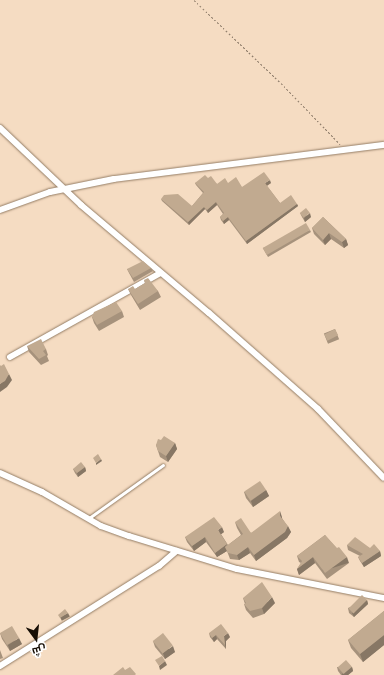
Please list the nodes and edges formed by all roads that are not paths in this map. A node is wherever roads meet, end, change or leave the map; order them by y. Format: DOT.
graph roads {
  1 [pos="0,128"];
  2 [pos="384,145"];
  3 [pos="66,188"];
  4 [pos="0,210"];
  5 [pos="160,273"];
  6 [pos="10,357"];
  7 [pos="163,465"];
  8 [pos="0,472"];
  9 [pos="384,478"];
  10 [pos="88,519"];
  11 [pos="176,551"];
  12 [pos="384,598"];
  13 [pos="0,666"];
  1 -- 3 [label="street"];
  2 -- 3 [label="street"];
  3 -- 4 [label="street"];
  3 -- 5 [label="street"];
  5 -- 6 [label="street"];
  5 -- 9 [label="street"];
  7 -- 10 [label="lane"];
  8 -- 10 [label="street"];
  10 -- 11 [label="street"];
  11 -- 12 [label="street"];
  11 -- 13 [label="street"];
}
